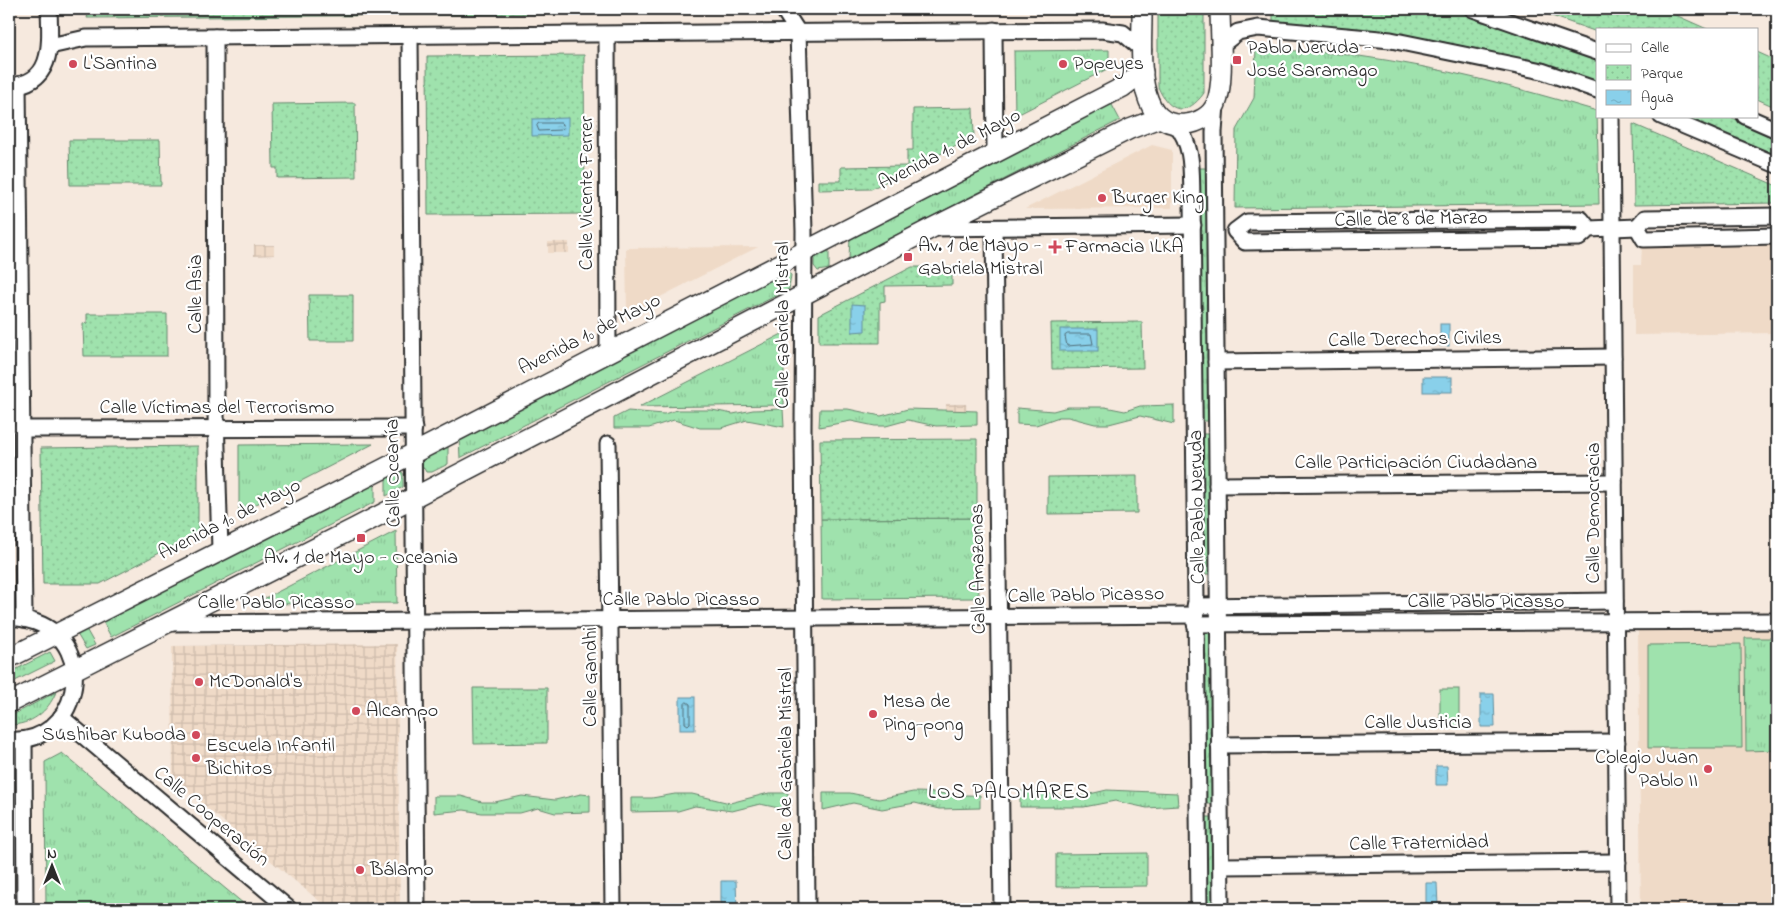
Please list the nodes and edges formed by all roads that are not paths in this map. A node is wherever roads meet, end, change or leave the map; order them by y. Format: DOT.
graph roads {
  1 [pos="49,9"];
  2 [pos="783,9"];
  3 [pos="1142,9"];
  4 [pos="1220,9"];
  5 [pos="1472,9"];
  6 [pos="994,30"];
  7 [pos="798,32"];
  8 [pos="607,35"];
  9 [pos="410,36"];
  10 [pos="215,37"];
  11 [pos="50,46"];
  12 [pos="1220,46"];
  13 [pos="1143,50"];
  14 [pos="1596,52"];
  15 [pos="1143,72"];
  16 [pos="14,85"];
  17 [pos="1596,90"];
  18 [pos="1216,104"];
  19 [pos="1611,118"];
  20 [pos="1666,118"];
  21 [pos="1750,118"];
  22 [pos="1167,121"];
  23 [pos="1777,130"];
  24 [pos="995,152"];
  25 [pos="1777,165"];
  26 [pos="1777,216"];
  27 [pos="1193,225"];
  28 [pos="1636,227"];
  29 [pos="932,228"];
  30 [pos="994,228"];
  31 [pos="1612,228"];
  32 [pos="1216,232"];
  33 [pos="1777,236"];
  34 [pos="803,252"];
  35 [pos="802,297"];
  36 [pos="608,351"];
  37 [pos="1613,357"];
  38 [pos="1216,362"];
  39 [pos="217,428"];
  40 [pos="414,428"];
  41 [pos="21,429"];
  42 [pos="608,444"];
  43 [pos="414,452"];
  44 [pos="1614,482"];
  45 [pos="1217,485"];
  46 [pos="415,496"];
  47 [pos="220,550"];
  48 [pos="1615,601"];
  49 [pos="1220,607"];
  50 [pos="1195,615"];
  51 [pos="1000,617"];
  52 [pos="9,618"];
  53 [pos="24,619"];
  54 [pos="806,619"];
  55 [pos="612,621"];
  56 [pos="1615,621"];
  57 [pos="1777,621"];
  58 [pos="167,623"];
  59 [pos="415,623"];
  60 [pos="1220,624"];
  61 [pos="56,634"];
  62 [pos="9,658"];
  63 [pos="74,670"];
  64 [pos="9,703"];
  65 [pos="62,718"];
  66 [pos="16,740"];
  67 [pos="1617,742"];
  68 [pos="1219,745"];
  69 [pos="1618,862"];
  70 [pos="1221,866"];
  71 [pos="24,909"];
  72 [pos="289,909"];
  73 [pos="417,909"];
  74 [pos="613,909"];
  75 [pos="807,909"];
  76 [pos="1002,909"];
  77 [pos="1199,909"];
  78 [pos="1221,909"];
  79 [pos="1618,909"];
  1 -- 11 [label="street"];
  2 -- 7 [label="street"];
  3 -- 13 [label="street"];
  4 -- 12 [label="street"];
  5 -- 14 [label="street"];
  6 -- 7 [label="street"];
  6 -- 13 [label="street"];
  6 -- 24 [label="street"];
  7 -- 8 [label="street"];
  7 -- 34 [label="street, Calle Gabriela Mistral"];
  8 -- 9 [label="street"];
  8 -- 36 [label="street, Calle Vicente Ferrer"];
  9 -- 10 [label="street"];
  9 -- 40 [label="street, Calle Oceanía"];
  10 -- 11 [label="street"];
  10 -- 39 [label="street, Calle Asia"];
  11 -- 16 [label="street"];
  12 -- 17 [label="street"];
  12 -- 18 [label="street"];
  13 -- 15 [label="street"];
  15 -- 22 [label="street"];
  15 -- 24 [label="street, Avenida 1º de Mayo"];
  16 -- 41 [label="street"];
  18 -- 22 [label="street"];
  18 -- 32 [label="street, Calle Pablo Neruda"];
  19 -- 31 [label="street, Calle Democracia"];
  20 -- 25 [label="street"];
  21 -- 23 [label="street"];
  22 -- 27 [label="street, Calle Pablo Neruda"];
  22 -- 29 [label="street"];
  24 -- 34 [label="street, Avenida 1º de Mayo"];
  26 -- 28 [label="street, Calle de 8 de Marzo"];
  27 -- 30 [label="street"];
  27 -- 50 [label="street, Calle Pablo Neruda"];
  28 -- 31 [label="street, Calle de 8 de Marzo"];
  28 -- 33 [label="street"];
  29 -- 30 [label="street"];
  29 -- 35 [label="street"];
  30 -- 51 [label="street, Calle Amazonas"];
  31 -- 32 [label="street, Calle de 8 de Marzo"];
  31 -- 37 [label="street, Calle Democracia"];
  32 -- 38 [label="street, Calle Pablo Neruda"];
  34 -- 35 [label="street, Calle Gabriela Mistral"];
  34 -- 36 [label="street, Avenida 1º de Mayo"];
  35 -- 46 [label="street"];
  35 -- 54 [label="street, Calle Gabriela Mistral"];
  36 -- 43 [label="street, Avenida 1º de Mayo"];
  37 -- 38 [label="street, Calle Derechos Civiles"];
  37 -- 44 [label="street, Calle Democracia"];
  38 -- 45 [label="street, Calle Pablo Neruda"];
  39 -- 40 [label="street, Calle Víctimas del Terrorismo"];
  39 -- 41 [label="street, Calle Víctimas del Terrorismo"];
  39 -- 47 [label="street, Calle Asia"];
  40 -- 43 [label="street, Calle Oceanía"];
  41 -- 53 [label="street"];
  42 -- 55 [label="street, Calle Gandhi"];
  43 -- 46 [label="street, Calle Oceanía"];
  43 -- 47 [label="street, Avenida 1º de Mayo"];
  44 -- 45 [label="street, Calle Participación Ciudadana"];
  44 -- 48 [label="street, Calle Democracia"];
  45 -- 49 [label="street, Calle Pablo Neruda"];
  46 -- 58 [label="street"];
  46 -- 59 [label="street, Calle Oceanía"];
  47 -- 61 [label="street, Avenida 1º de Mayo"];
  48 -- 49 [label="street, Calle Pablo Picasso"];
  48 -- 56 [label="street, Calle Democracia"];
  49 -- 50 [label="street, Calle Pablo Picasso"];
  49 -- 60 [label="street, Calle Pablo Neruda"];
  50 -- 51 [label="street, Calle Pablo Picasso"];
  50 -- 60 [label="street, Calle Pablo Picasso"];
  50 -- 77 [label="street, Calle Pablo Neruda"];
  51 -- 54 [label="street, Calle Pablo Picasso"];
  51 -- 76 [label="street, Calle Amazonas"];
  52 -- 53 [label="street"];
  53 -- 61 [label="street"];
  54 -- 55 [label="street, Calle Pablo Picasso"];
  54 -- 75 [label="street, Calle de Gabriela Mistral"];
  55 -- 59 [label="street, Calle Pablo Picasso"];
  55 -- 74 [label="street, Calle Gandhi"];
  56 -- 57 [label="street, Calle Pablo Picasso"];
  56 -- 60 [label="street, Calle Pablo Picasso"];
  56 -- 67 [label="street, Calle Democracia"];
  58 -- 59 [label="street, Calle Pablo Picasso"];
  58 -- 63 [label="street"];
  59 -- 73 [label="street, Calle Oceanía"];
  60 -- 68 [label="street, Calle Pablo Neruda"];
  61 -- 62 [label="street, Avenida 1º de Mayo"];
  61 -- 63 [label="street"];
  63 -- 64 [label="street"];
  63 -- 65 [label="street"];
  65 -- 66 [label="street"];
  65 -- 72 [label="street, Calle Cooperación"];
  66 -- 71 [label="street"];
  67 -- 68 [label="street, Calle Justicia"];
  67 -- 69 [label="street, Calle Democracia"];
  68 -- 70 [label="street, Calle Pablo Neruda"];
  69 -- 70 [label="street, Calle Fraternidad"];
  69 -- 79 [label="street, Calle Democracia"];
  70 -- 78 [label="street, Calle Pablo Neruda"];
}
